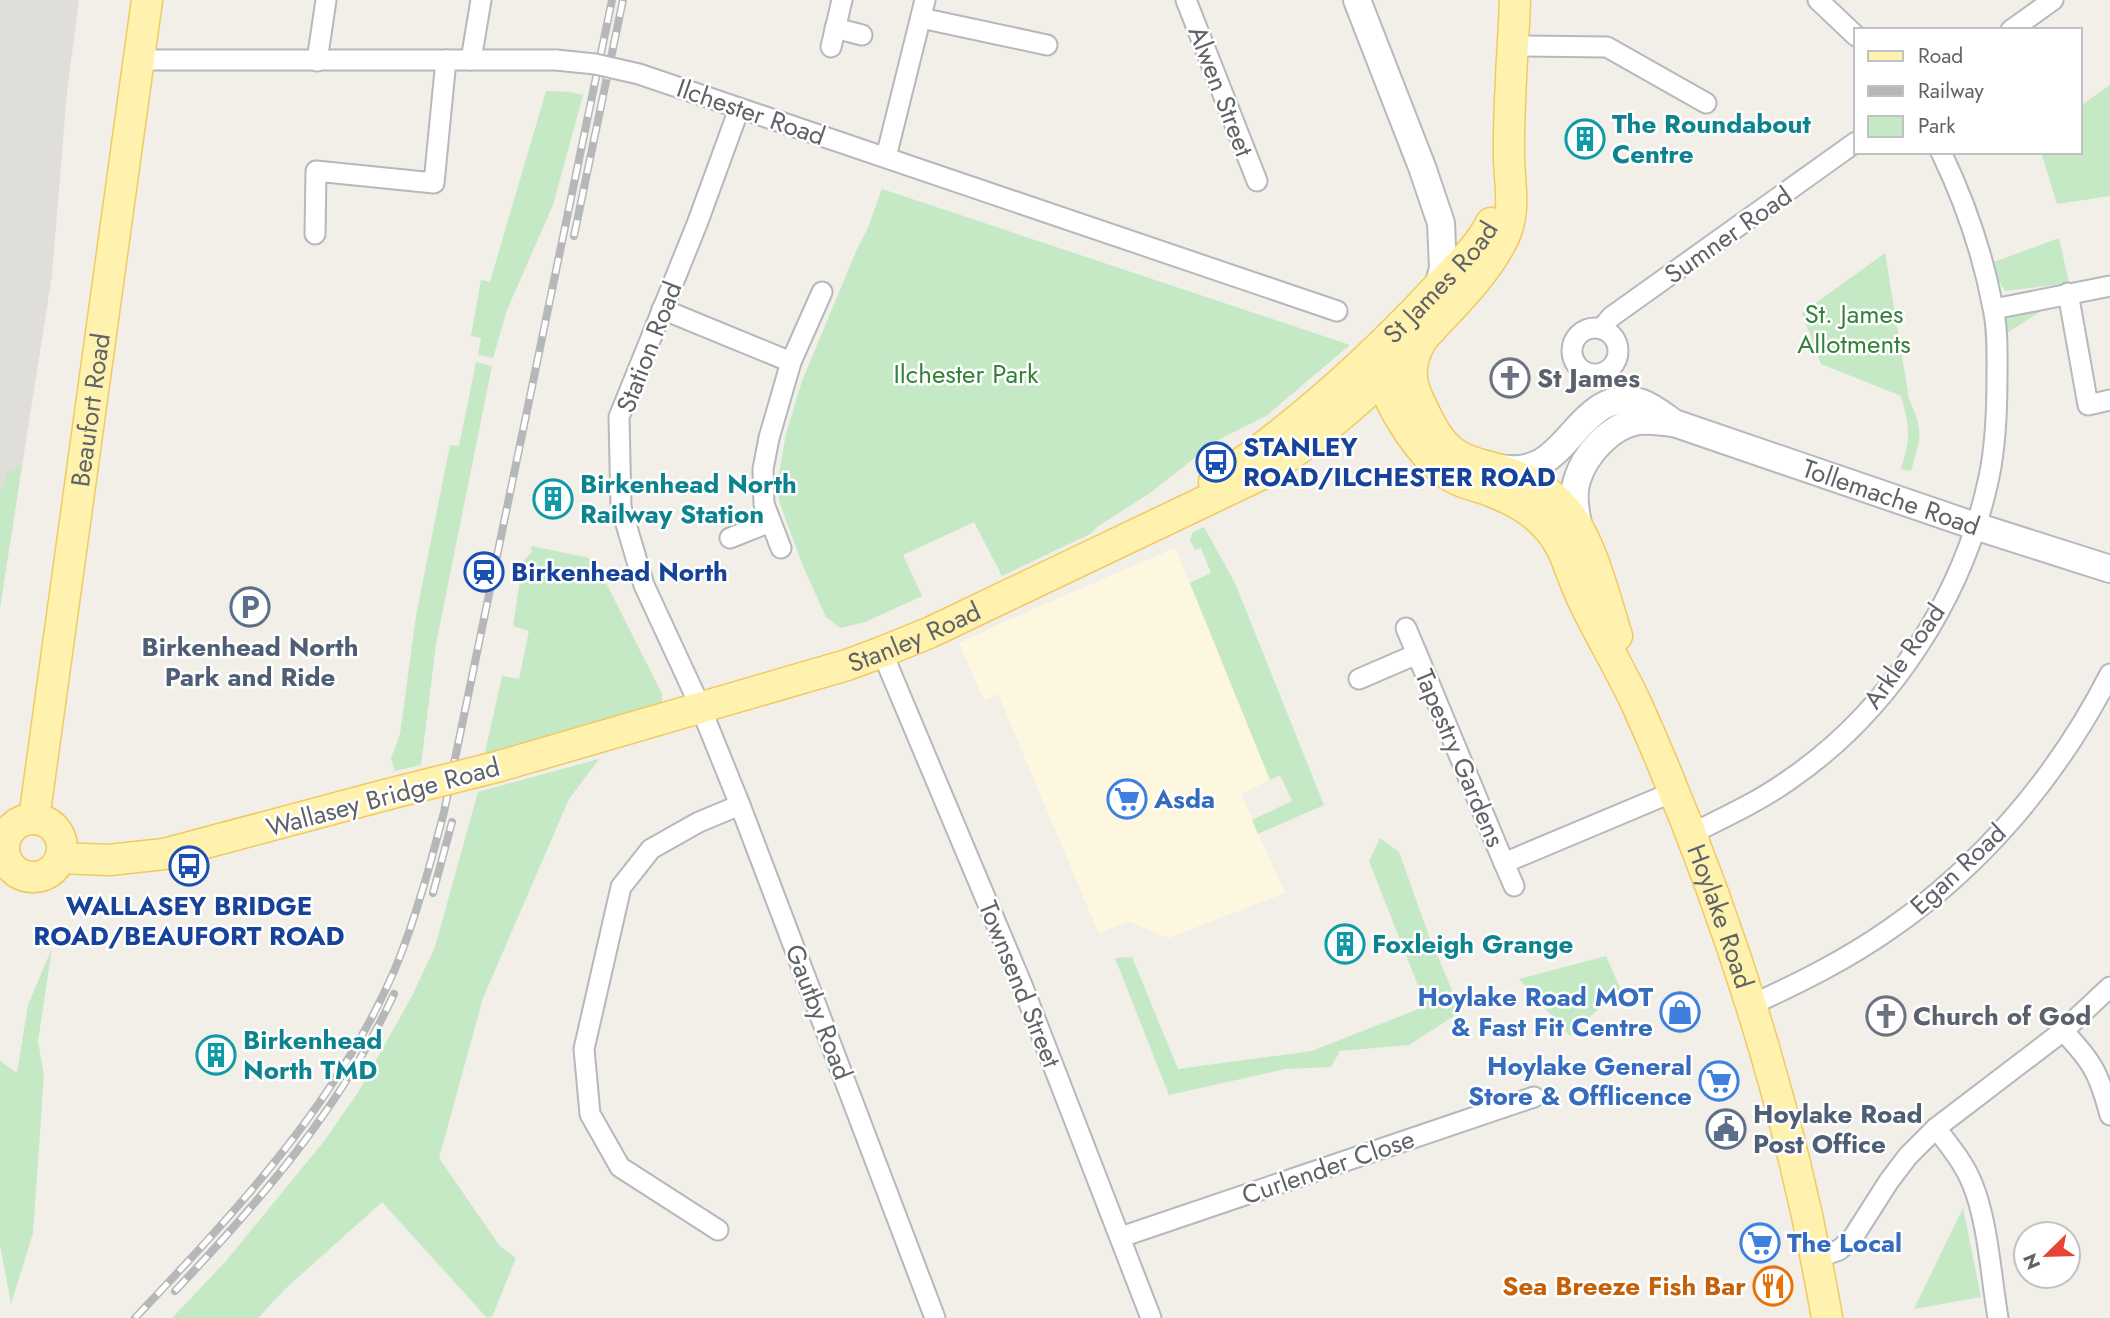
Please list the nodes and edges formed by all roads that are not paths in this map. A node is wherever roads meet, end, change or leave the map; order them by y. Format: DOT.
graph roads {
  1 [pos="147,0"];
  2 [pos="326,0"];
  3 [pos="481,0"];
  4 [pos="842,0"];
  5 [pos="1186,0"];
  6 [pos="1357,0"];
  7 [pos="1515,0"];
  8 [pos="1818,0"];
  9 [pos="2053,0"];
  10 [pos="923,9"];
  11 [pos="2014,28"];
  12 [pos="1854,34"];
  13 [pos="862,35"];
  14 [pos="1047,45"];
  15 [pos="1513,46"];
  16 [pos="139,60"];
  17 [pos="446,60"];
  18 [pos="471,60"];
  19 [pos="317,61"];
  20 [pos="1706,103"];
  21 [pos="739,109"];
  22 [pos="1854,143"];
  23 [pos="1942,154"];
  24 [pos="886,157"];
  25 [pos="1509,161"];
  26 [pos="1257,181"];
  27 [pos="1441,223"];
  28 [pos="1487,231"];
  29 [pos="315,234"];
  30 [pos="2110,286"];
  31 [pos="1438,287"];
  32 [pos="822,292"];
  33 [pos="2068,293"];
  34 [pos="662,309"];
  35 [pos="1994,309"];
  36 [pos="1337,311"];
  37 [pos="1601,329"];
  38 [pos="1423,338"];
  39 [pos="1385,342"];
  40 [pos="791,362"];
  41 [pos="1384,378"];
  42 [pos="1346,395"];
  43 [pos="2110,400"];
  44 [pos="1406,404"];
  45 [pos="1674,423"];
  46 [pos="1554,453"];
  47 [pos="1494,468"];
  48 [pos="1545,493"];
  49 [pos="770,522"];
  50 [pos="1975,526"];
  51 [pos="1567,533"];
  52 [pos="730,538"];
  53 [pos="781,548"];
  54 [pos="2110,569"];
  55 [pos="1406,628"];
  56 [pos="882,652"];
  57 [pos="1417,654"];
  58 [pos="2110,674"];
  59 [pos="1359,679"];
  60 [pos="700,706"];
  61 [pos="1673,792"];
  62 [pos="740,805"];
  63 [pos="34,819"];
  64 [pos="1691,834"];
  65 [pos="61,858"];
  66 [pos="1504,863"];
  67 [pos="5,870"];
  68 [pos="1514,886"];
  69 [pos="2110,987"];
  70 [pos="1751,1005"];
  71 [pos="2063,1031"];
  72 [pos="1534,1097"];
  73 [pos="2110,1115"];
  74 [pos="1936,1128"];
  75 [pos="718,1230"];
  76 [pos="1121,1237"];
  77 [pos="1817,1258"];
  78 [pos="935,1318"];
  79 [pos="1151,1318"];
  80 [pos="1827,1318"];
  81 [pos="1998,1318"];
  1 -- 16 [label="main road, Beaufort Road"];
  2 -- 19 [label="street"];
  3 -- 18 [label="street"];
  4 -- 13 [label="street"];
  5 -- 26 [label="street, Alwen Street"];
  6 -- 27 [label="street"];
  7 -- 15 [label="main road"];
  8 -- 12 [label="street"];
  9 -- 11 [label="street"];
  10 -- 14 [label="street"];
  10 -- 24 [label="street"];
  15 -- 20 [label="street"];
  15 -- 25 [label="main road"];
  16 -- 19 [label="street, Ilchester Road"];
  16 -- 63 [label="main road, Beaufort Road"];
  17 -- 18 [label="street, Ilchester Road"];
  17 -- 19 [label="street, Ilchester Road"];
  17 -- 29 [label="street"];
  18 -- 21 [label="street, Ilchester Road, bridge"];
  21 -- 24 [label="street, Ilchester Road"];
  21 -- 34 [label="street, Station Road"];
  22 -- 37 [label="street, Sumner Road"];
  23 -- 35 [label="street, Arkle Road"];
  24 -- 36 [label="street, Ilchester Road"];
  25 -- 28 [label="main road, St James Road"];
  25 -- 38 [label="main road, St James Road"];
  27 -- 28 [label="street"];
  27 -- 31 [label="street"];
  28 -- 31 [label="main road, St James Road"];
  30 -- 33 [label="street"];
  31 -- 39 [label="main road, St James Road"];
  32 -- 40 [label="street"];
  33 -- 35 [label="street"];
  33 -- 43 [label="street"];
  34 -- 40 [label="street"];
  34 -- 60 [label="street, Station Road"];
  35 -- 50 [label="street, Arkle Road"];
  38 -- 41 [label="main road, Stanley Road"];
  38 -- 44 [label="main road, St James Road"];
  39 -- 41 [label="main road, St James Road"];
  39 -- 42 [label="main road, Stanley Road"];
  40 -- 49 [label="street"];
  41 -- 42 [label="main road, Stanley Road"];
  41 -- 44 [label="main road, St James Road"];
  42 -- 44 [label="main road"];
  42 -- 56 [label="main road, Stanley Road"];
  44 -- 47 [label="main road, St James Road"];
  44 -- 48 [label="main road, St James Road"];
  45 -- 46 [label="street, Tollemache Road"];
  45 -- 48 [label="street, Tollemache Road"];
  45 -- 50 [label="street, Tollemache Road"];
  46 -- 47 [label="street, Tollemache Road"];
  46 -- 48 [label="street, Tollemache Road"];
  47 -- 48 [label="main road, St James Road"];
  48 -- 51 [label="main road, St James Road"];
  48 -- 51 [label="main road, St James Road"];
  49 -- 52 [label="street"];
  49 -- 53 [label="street"];
  50 -- 54 [label="street, Tollemache Road"];
  50 -- 64 [label="street, Arkle Road"];
  51 -- 61 [label="main road, Hoylake Road"];
  55 -- 57 [label="street, Tapestry Gardens"];
  56 -- 60 [label="main road, Stanley Road"];
  56 -- 76 [label="street, Townsend Street"];
  57 -- 59 [label="street, Tapestry Gardens"];
  57 -- 66 [label="street, Tapestry Gardens"];
  58 -- 70 [label="street, Egan Road"];
  60 -- 62 [label="street, Gautby Road"];
  60 -- 65 [label="main road, Wallasey Bridge Road, bridge"];
  61 -- 64 [label="main road, Hoylake Road"];
  61 -- 66 [label="street, Tapestry Gardens"];
  62 -- 75 [label="street"];
  62 -- 78 [label="street, Gautby Road"];
  63 -- 65 [label="main road"];
  63 -- 67 [label="main road"];
  64 -- 70 [label="main road, Hoylake Road"];
  65 -- 67 [label="main road"];
  66 -- 68 [label="street, Tapestry Gardens"];
  69 -- 71 [label="street"];
  70 -- 77 [label="main road, Hoylake Road"];
  71 -- 73 [label="street"];
  71 -- 74 [label="street"];
  72 -- 76 [label="street, Curlender Close"];
  74 -- 77 [label="street"];
  74 -- 81 [label="street"];
  76 -- 79 [label="street, Townsend Street"];
  77 -- 80 [label="main road, Hoylake Road"];
}
